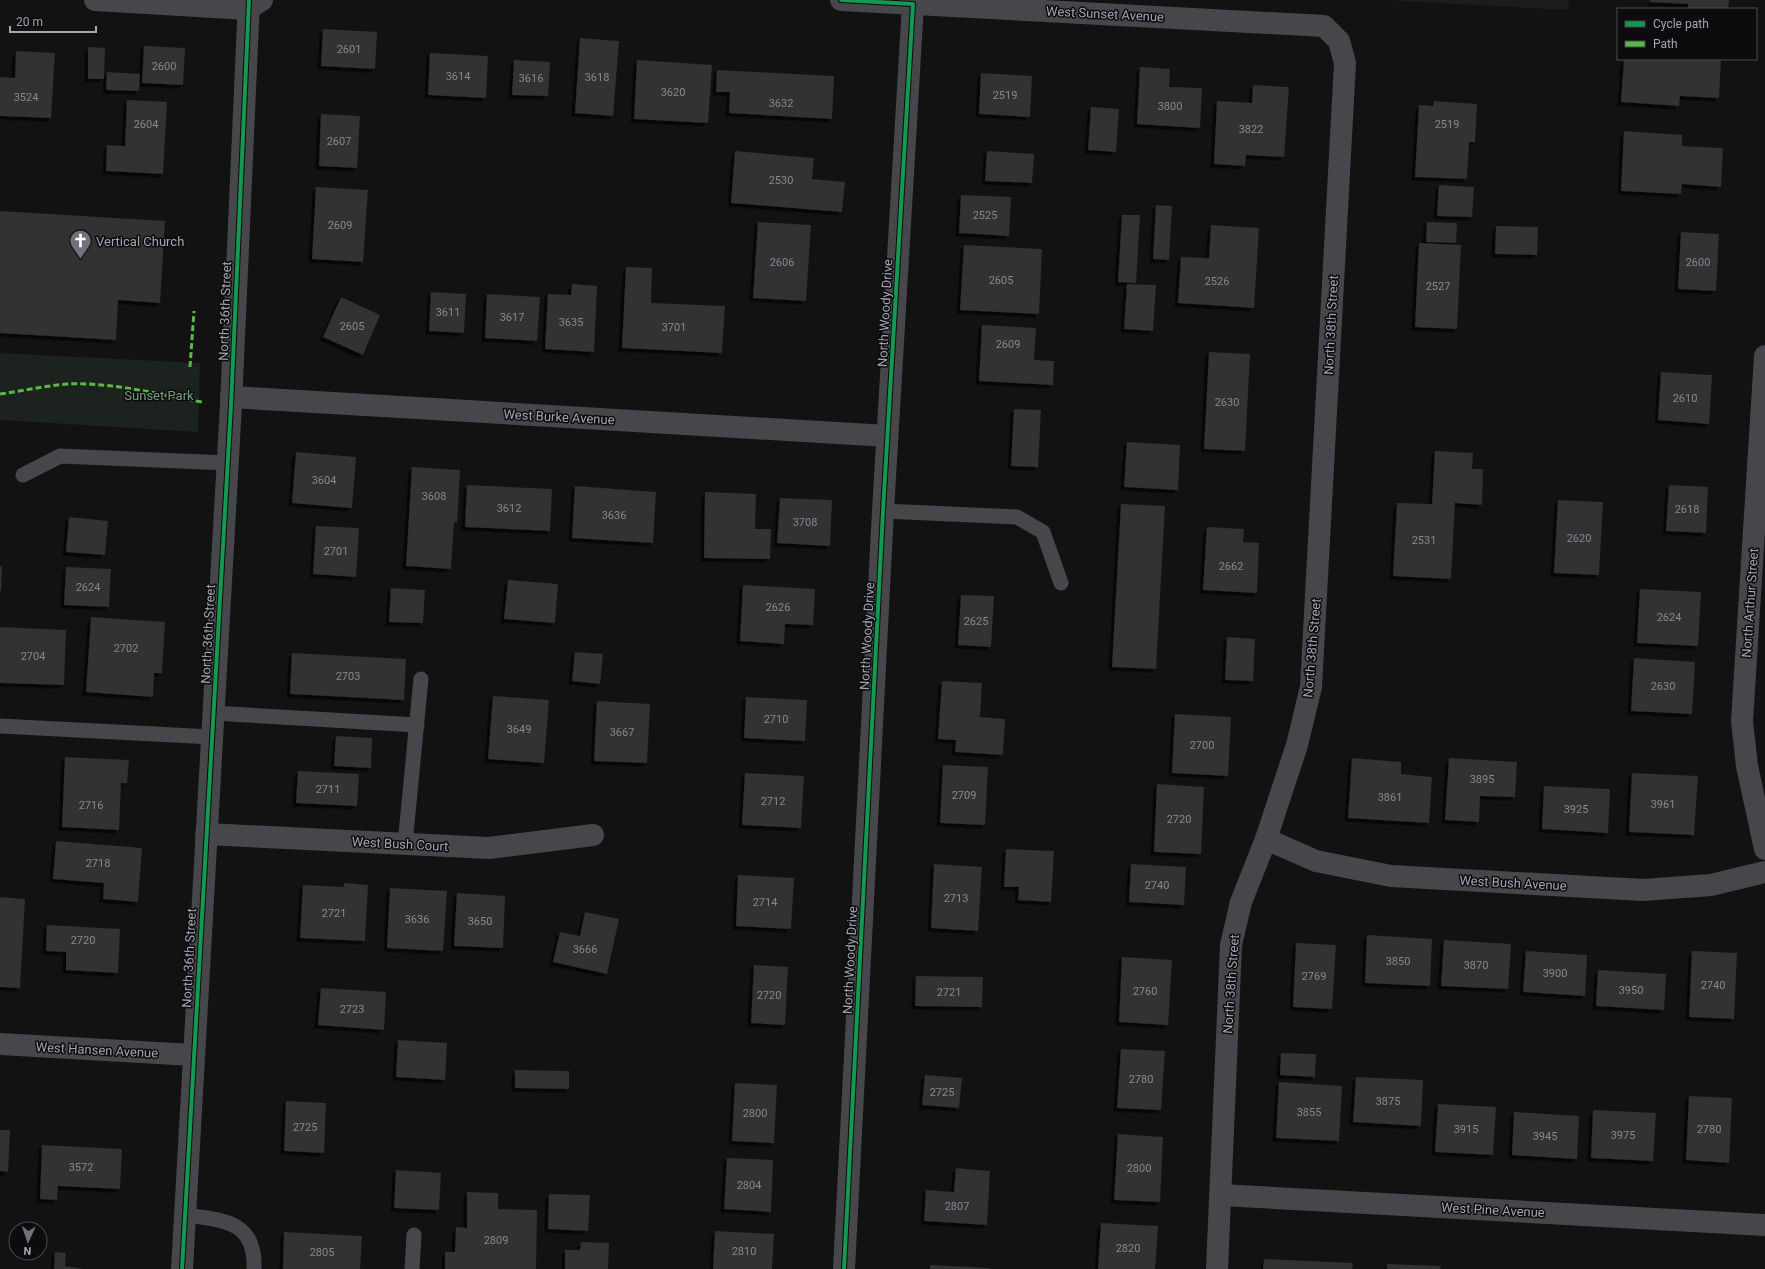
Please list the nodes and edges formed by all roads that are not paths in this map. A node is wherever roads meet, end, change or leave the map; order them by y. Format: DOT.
graph roads {
  1 [pos="95,0"];
  2 [pos="841,0"];
  3 [pos="253,3"];
  4 [pos="913,4"];
  5 [pos="1345,63"];
  6 [pos="1765,356"];
  7 [pos="231,397"];
  8 [pos="887,436"];
  9 [pos="228,464"];
  10 [pos="23,475"];
  11 [pos="883,511"];
  12 [pos="1061,583"];
  13 [pos="421,679"];
  14 [pos="213,713"];
  15 [pos="417,725"];
  16 [pos="0,726"];
  17 [pos="212,737"];
  18 [pos="206,834"];
  19 [pos="593,835"];
  20 [pos="1266,839"];
  21 [pos="405,844"];
  22 [pos="1765,849"];
  23 [pos="1765,872"];
  24 [pos="0,1044"];
  25 [pos="194,1055"];
  26 [pos="1221,1195"];
  27 [pos="185,1214"];
  28 [pos="1765,1225"];
  29 [pos="414,1235"];
  30 [pos="182,1269"];
  31 [pos="254,1269"];
  32 [pos="412,1269"];
  33 [pos="844,1269"];
  34 [pos="1217,1269"];
  1 -- 3 [label="street"];
  2 -- 4 [label="street, West Sunset Avenue"];
  3 -- 7 [label="street, North 36th Street"];
  4 -- 5 [label="street, West Sunset Avenue"];
  4 -- 8 [label="street, North Woody Drive"];
  5 -- 20 [label="street, North 38th Street"];
  6 -- 22 [label="street, North Arthur Street"];
  7 -- 8 [label="street, West Burke Avenue"];
  7 -- 9 [label="street, North 36th Street"];
  8 -- 11 [label="street, North Woody Drive"];
  9 -- 10 [label="lane"];
  9 -- 14 [label="street, North 36th Street"];
  11 -- 12 [label="lane"];
  11 -- 33 [label="street, North Woody Drive"];
  13 -- 15 [label="lane"];
  14 -- 15 [label="lane"];
  14 -- 17 [label="street, North 36th Street"];
  15 -- 21 [label="lane"];
  16 -- 17 [label="lane"];
  17 -- 18 [label="street, North 36th Street"];
  18 -- 21 [label="street, West Bush Court"];
  18 -- 25 [label="street, North 36th Street"];
  19 -- 21 [label="street, West Bush Court"];
  20 -- 23 [label="street, West Bush Avenue"];
  20 -- 26 [label="street, North 38th Street"];
  24 -- 25 [label="street, West Hansen Avenue"];
  25 -- 27 [label="street, North 36th Street"];
  26 -- 28 [label="street, West Pine Avenue"];
  26 -- 34 [label="street, North 38th Street"];
  27 -- 30 [label="street, North 36th Street"];
  27 -- 31 [label="lane"];
  29 -- 32 [label="lane"];
}
